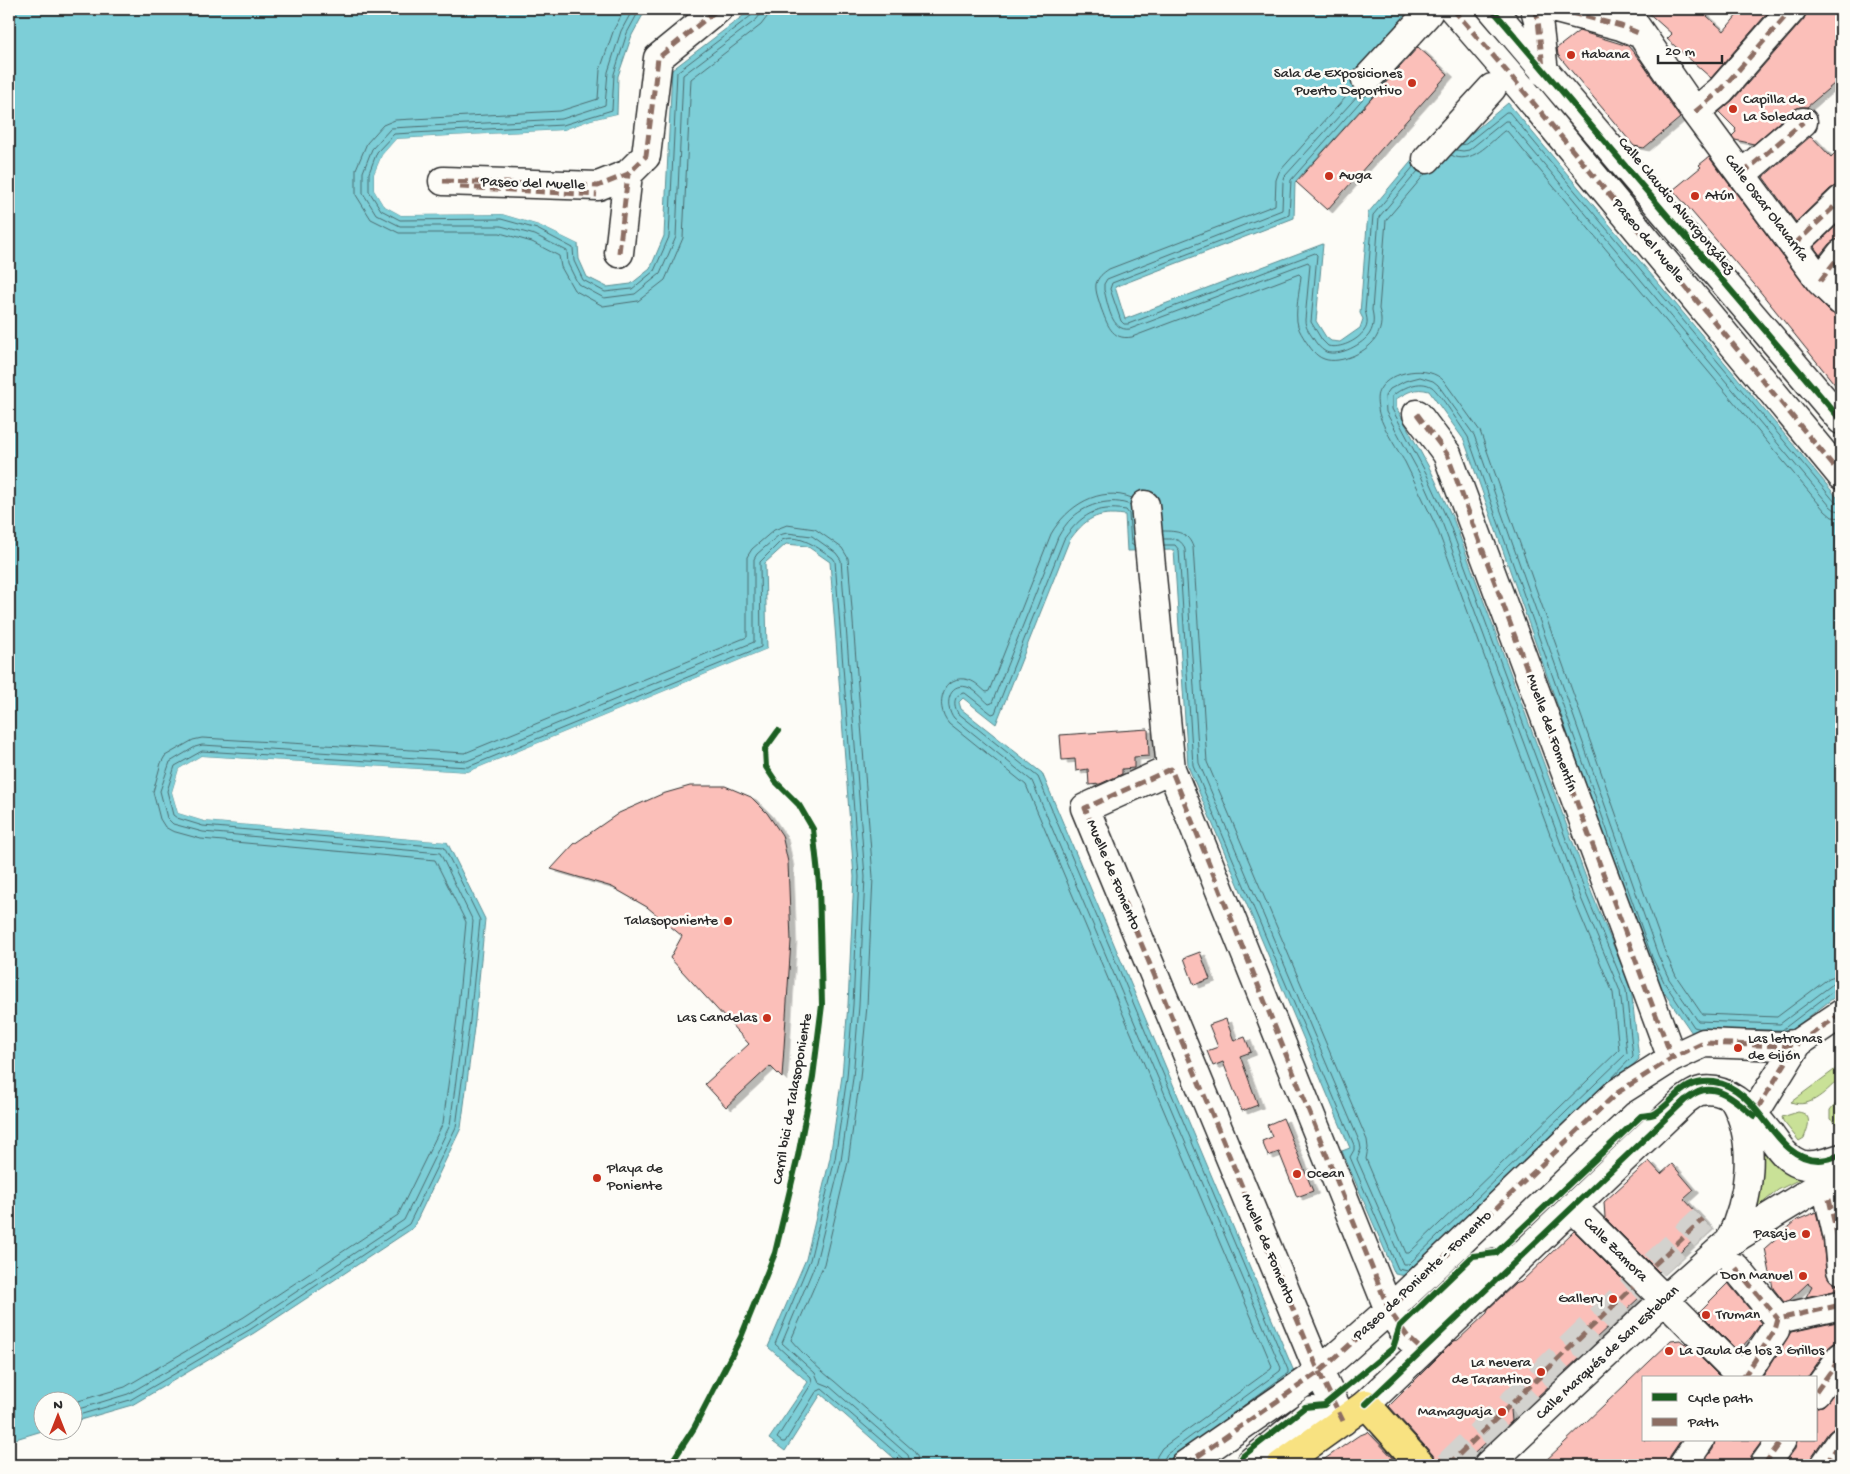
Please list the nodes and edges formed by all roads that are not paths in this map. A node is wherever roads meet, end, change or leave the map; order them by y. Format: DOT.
graph roads {
  1 [pos="718,9"];
  2 [pos="1492,9"];
  3 [pos="1535,9"];
  4 [pos="1556,9"];
  5 [pos="1624,9"];
  6 [pos="1792,9"];
  7 [pos="1440,11"];
  8 [pos="1641,34"];
  9 [pos="1544,72"];
  10 [pos="1366,80"];
  11 [pos="1492,88"];
  12 [pos="1695,112"];
  13 [pos="1803,122"];
  14 [pos="1427,160"];
  15 [pos="628,174"];
  16 [pos="1742,174"];
  17 [pos="597,195"];
  18 [pos="1841,200"];
  19 [pos="1794,245"];
  20 [pos="619,253"];
  21 [pos="1841,254"];
  22 [pos="1820,281"];
  23 [pos="1841,301"];
  24 [pos="1417,414"];
  25 [pos="1841,420"];
  26 [pos="1841,475"];
  27 [pos="1145,504"];
  28 [pos="1171,769"];
  29 [pos="1841,1014"];
  30 [pos="1798,1043"];
  31 [pos="1672,1058"];
  32 [pos="1745,1104"];
  33 [pos="1841,1158"];
  34 [pos="1835,1190"];
  35 [pos="1572,1207"];
  36 [pos="1729,1242"];
  37 [pos="1519,1258"];
  38 [pos="1736,1268"];
  39 [pos="1841,1270"];
  40 [pos="1664,1300"];
  41 [pos="1841,1305"];
  42 [pos="1389,1310"];
  43 [pos="1778,1319"];
  44 [pos="1423,1320"];
  45 [pos="1422,1350"];
  46 [pos="1841,1357"];
  47 [pos="1319,1372"];
  48 [pos="1741,1376"];
  49 [pos="1744,1376"];
  50 [pos="1818,1389"];
  51 [pos="1366,1404"];
  52 [pos="1313,1411"];
  53 [pos="1343,1421"];
  54 [pos="1699,1442"];
  55 [pos="1781,1442"];
  56 [pos="1841,1442"];
  57 [pos="1185,1465"];
  58 [pos="1251,1465"];
  59 [pos="1281,1465"];
  60 [pos="1421,1465"];
  61 [pos="1488,1465"];
  62 [pos="1683,1465"];
  63 [pos="1764,1465"];
  64 [pos="1825,1465"];
  1 -- 15 [label="street, Paseo del Muelle"];
  2 -- 9 [label="street, Calle Claudio Alvargonzález"];
  3 -- 9 [label="street"];
  4 -- 8 [label="street"];
  5 -- 8 [label="street, Calle Oscar Olavarría"];
  6 -- 12 [label="street"];
  7 -- 10 [label="street"];
  7 -- 26 [label="street, Paseo del Muelle"];
  8 -- 12 [label="street, Calle Oscar Olavarría"];
  9 -- 25 [label="street, Calle Claudio Alvargonzález"];
  11 -- 14 [label="street"];
  12 -- 16 [label="street, Calle Oscar Olavarría"];
  13 -- 16 [label="street"];
  15 -- 17 [label="street, Paseo del Muelle"];
  15 -- 20 [label="street"];
  16 -- 19 [label="street, Calle Oscar Olavarría"];
  18 -- 19 [label="street"];
  19 -- 22 [label="street, Calle Oscar Olavarría"];
  21 -- 22 [label="street"];
  22 -- 23 [label="street, Calle Oscar Olavarría"];
  24 -- 31 [label="street, Muelle del Fomentín"];
  27 -- 28 [label="street"];
  28 -- 42 [label="street"];
  28 -- 47 [label="street, Muelle de Fomento"];
  29 -- 30 [label="street"];
  30 -- 31 [label="street"];
  30 -- 32 [label="street"];
  31 -- 42 [label="street, Paseo de Poniente - Fomento"];
  32 -- 33 [label="street"];
  32 -- 35 [label="street"];
  32 -- 36 [label="street, Calle Marqués de San Esteban"];
  34 -- 36 [label="street, Calle Marqués de San Esteban"];
  34 -- 39 [label="street"];
  35 -- 37 [label="street"];
  35 -- 40 [label="street, Calle Zamora"];
  36 -- 40 [label="street, Calle Marqués de San Esteban"];
  37 -- 44 [label="street"];
  37 -- 45 [label="street"];
  38 -- 43 [label="street"];
  40 -- 48 [label="street, Calle Zamora"];
  40 -- 61 [label="street, Calle Marqués de San Esteban"];
  41 -- 43 [label="street"];
  42 -- 45 [label="street"];
  42 -- 47 [label="street, Paseo de Poniente - Fomento"];
  43 -- 49 [label="street"];
  45 -- 51 [label="street"];
  46 -- 50 [label="street"];
  47 -- 53 [label="street, Muelle de Fomento"];
  47 -- 57 [label="street, Paseo de Poniente - Fomento"];
  51 -- 53 [label="main road"];
  51 -- 60 [label="main road"];
  52 -- 58 [label="street"];
  53 -- 59 [label="main road"];
  54 -- 62 [label="street"];
  55 -- 63 [label="street"];
  56 -- 64 [label="street"];
}
